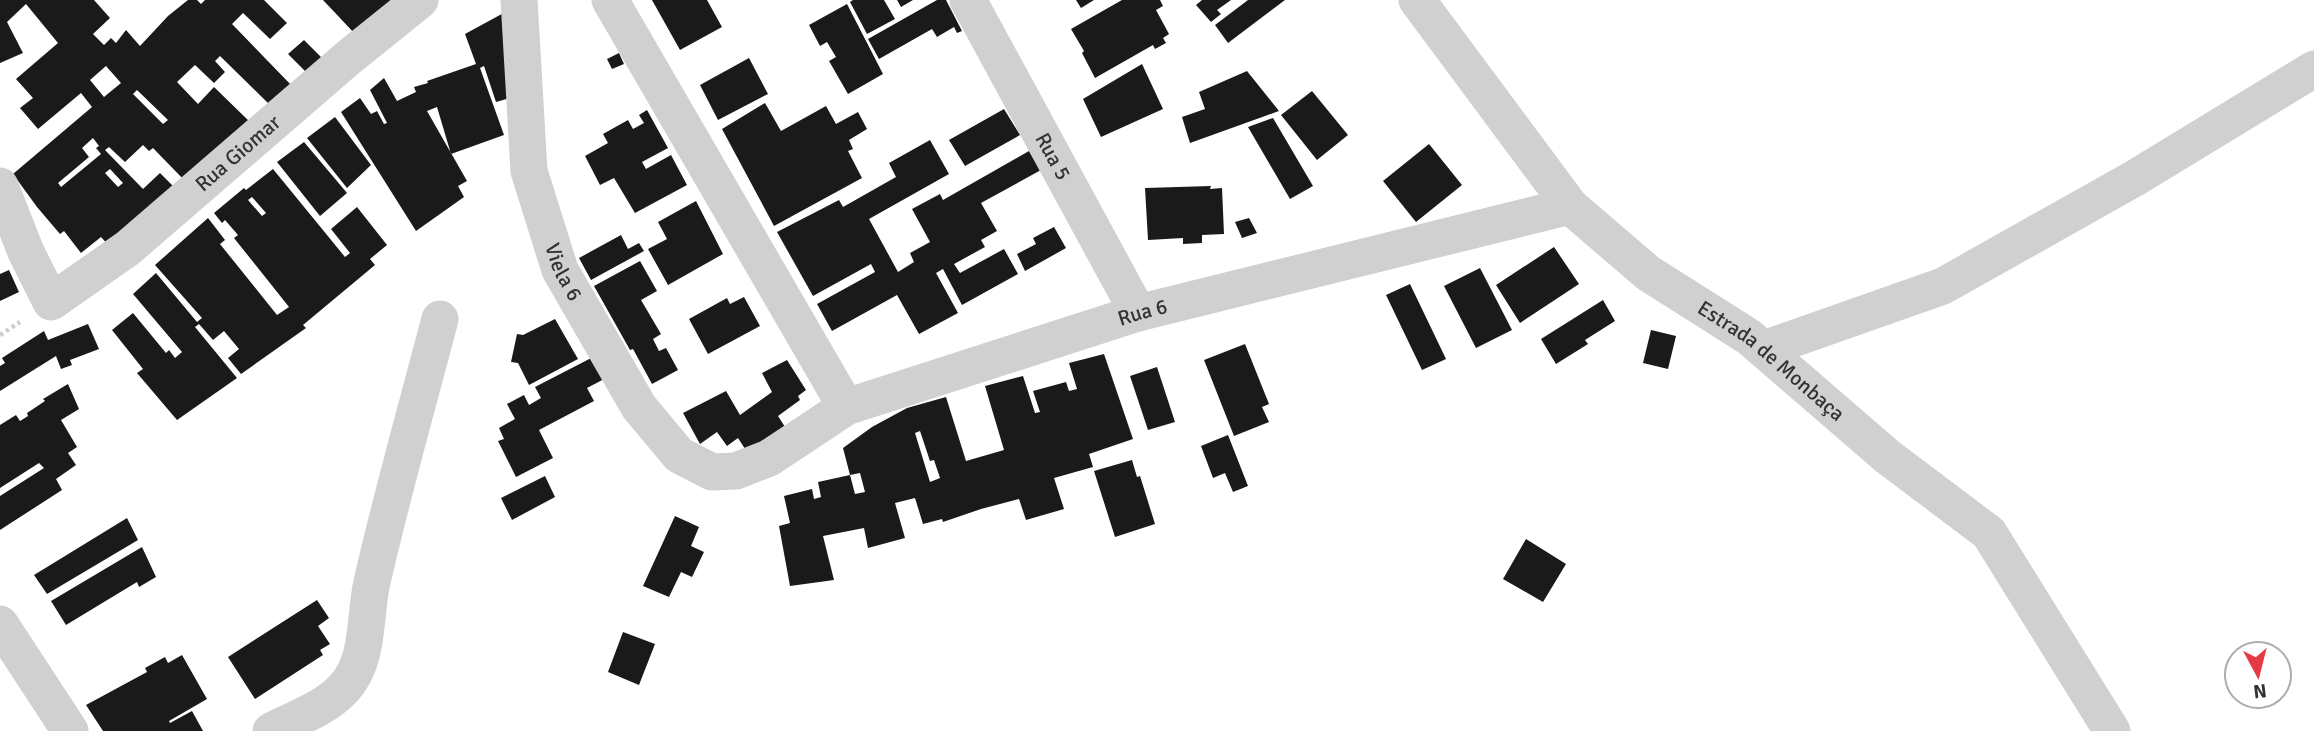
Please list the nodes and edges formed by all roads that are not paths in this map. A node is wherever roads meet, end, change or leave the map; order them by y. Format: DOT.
graph roads {
  1 [pos="420,0"];
  2 [pos="519,0"];
  3 [pos="610,0"];
  4 [pos="968,0"];
  5 [pos="1417,0"];
  6 [pos="2314,69"];
  7 [pos="0,186"];
  8 [pos="1570,206"];
  9 [pos="1138,313"];
  10 [pos="440,320"];
  11 [pos="1764,349"];
  12 [pos="846,407"];
  13 [pos="736,471"];
  14 [pos="0,624"];
  15 [pos="70,731"];
  16 [pos="271,731"];
  17 [pos="2112,731"];
  1 -- 7 [label="street, Rua Giomar"];
  2 -- 13 [label="street, Viela 6"];
  3 -- 12 [label="street"];
  4 -- 9 [label="street, Rua 5"];
  5 -- 8 [label="street, Estrada de Monbaça"];
  6 -- 11 [label="street"];
  8 -- 9 [label="street, Rua 6"];
  8 -- 11 [label="street, Estrada de Monbaça"];
  9 -- 12 [label="street, Rua 6"];
  10 -- 16 [label="street"];
  11 -- 17 [label="street, Estrada de Monbaça"];
  12 -- 13 [label="street, Rua 6"];
  14 -- 15 [label="street"];
}
